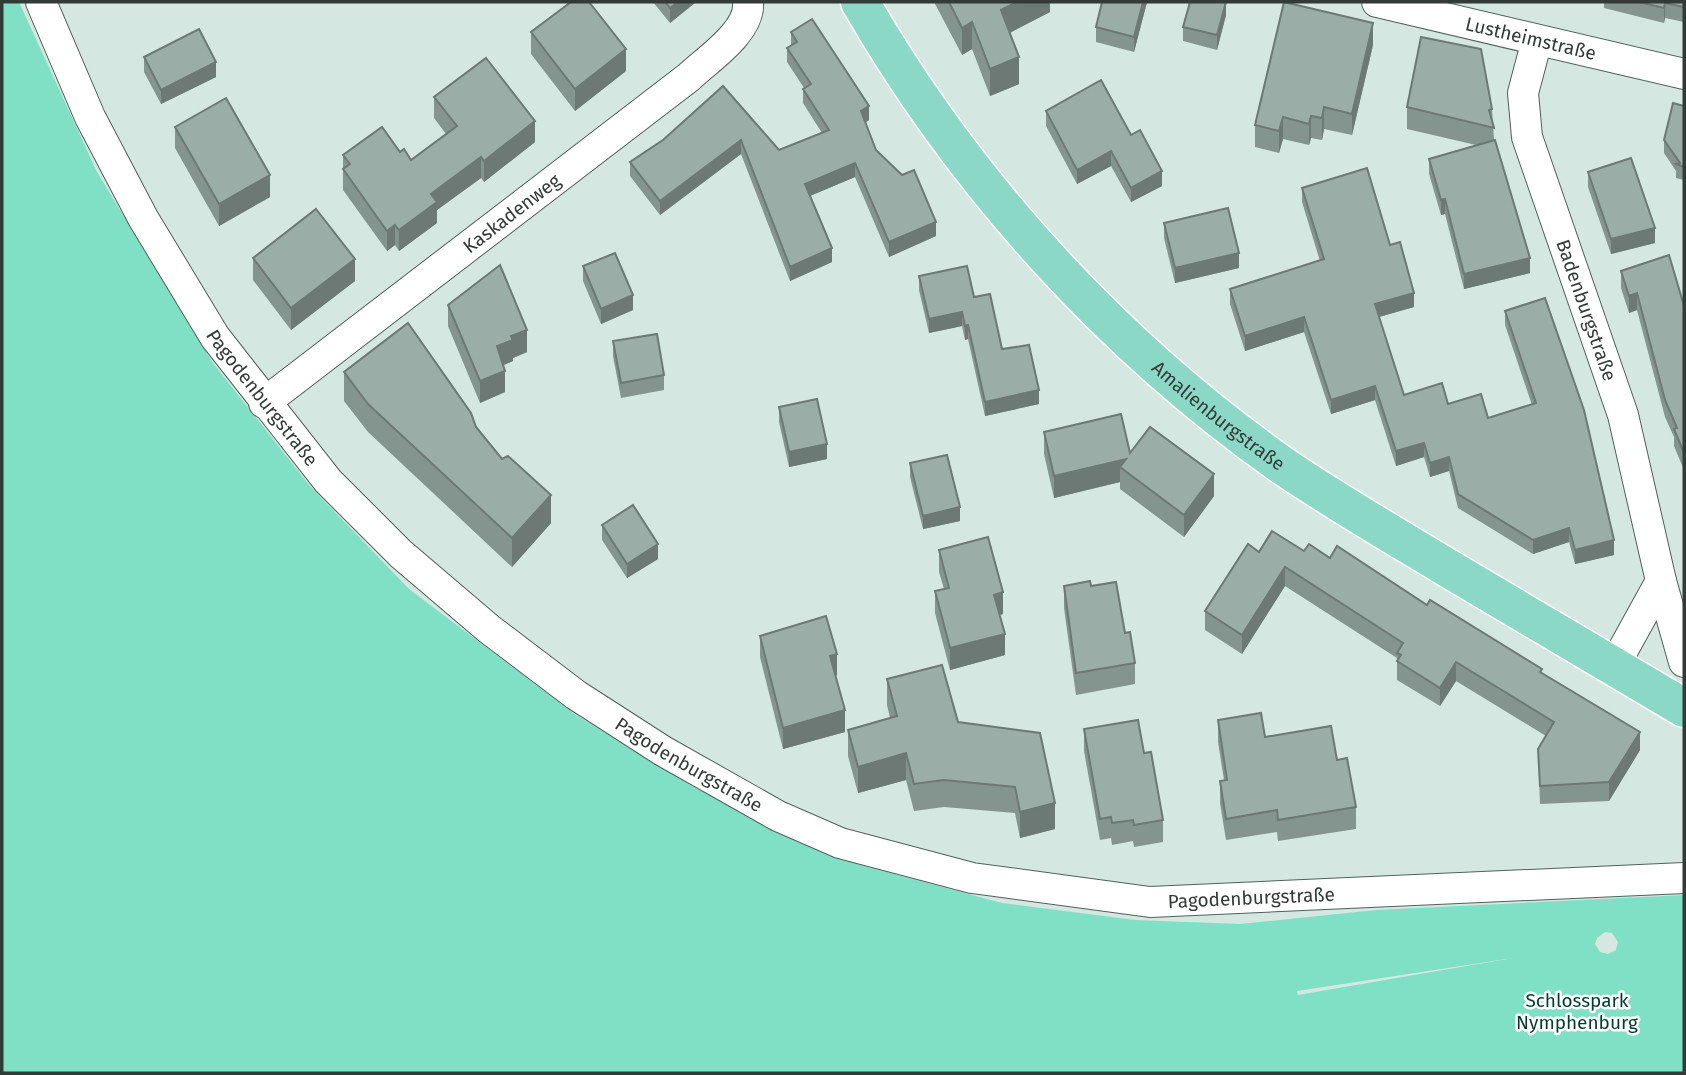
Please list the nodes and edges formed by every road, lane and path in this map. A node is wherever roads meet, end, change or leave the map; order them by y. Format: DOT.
graph roads {
  1 [pos="41,2"];
  2 [pos="860,2"];
  3 [pos="1377,2"];
  4 [pos="749,7"];
  5 [pos="1537,40"];
  6 [pos="1684,74"];
  7 [pos="264,403"];
  8 [pos="1661,581"];
  9 [pos="1684,662"];
  10 [pos="1614,666"];
  11 [pos="1684,708"];
  12 [pos="1684,878"];
  1 -- 7 [label="street, Pagodenburgstraße"];
  2 -- 10 [label="main road, Amalienburgstraße"];
  3 -- 5 [label="street, Lustheimstraße"];
  4 -- 7 [label="street, Kaskadenweg"];
  5 -- 6 [label="street, Lustheimstraße"];
  5 -- 8 [label="street, Badenburgstraße"];
  7 -- 12 [label="street, Pagodenburgstraße"];
  8 -- 9 [label="street, Badenburgstraße"];
  8 -- 10 [label="street"];
  10 -- 11 [label="main road, Amalienburgstraße"];
}
